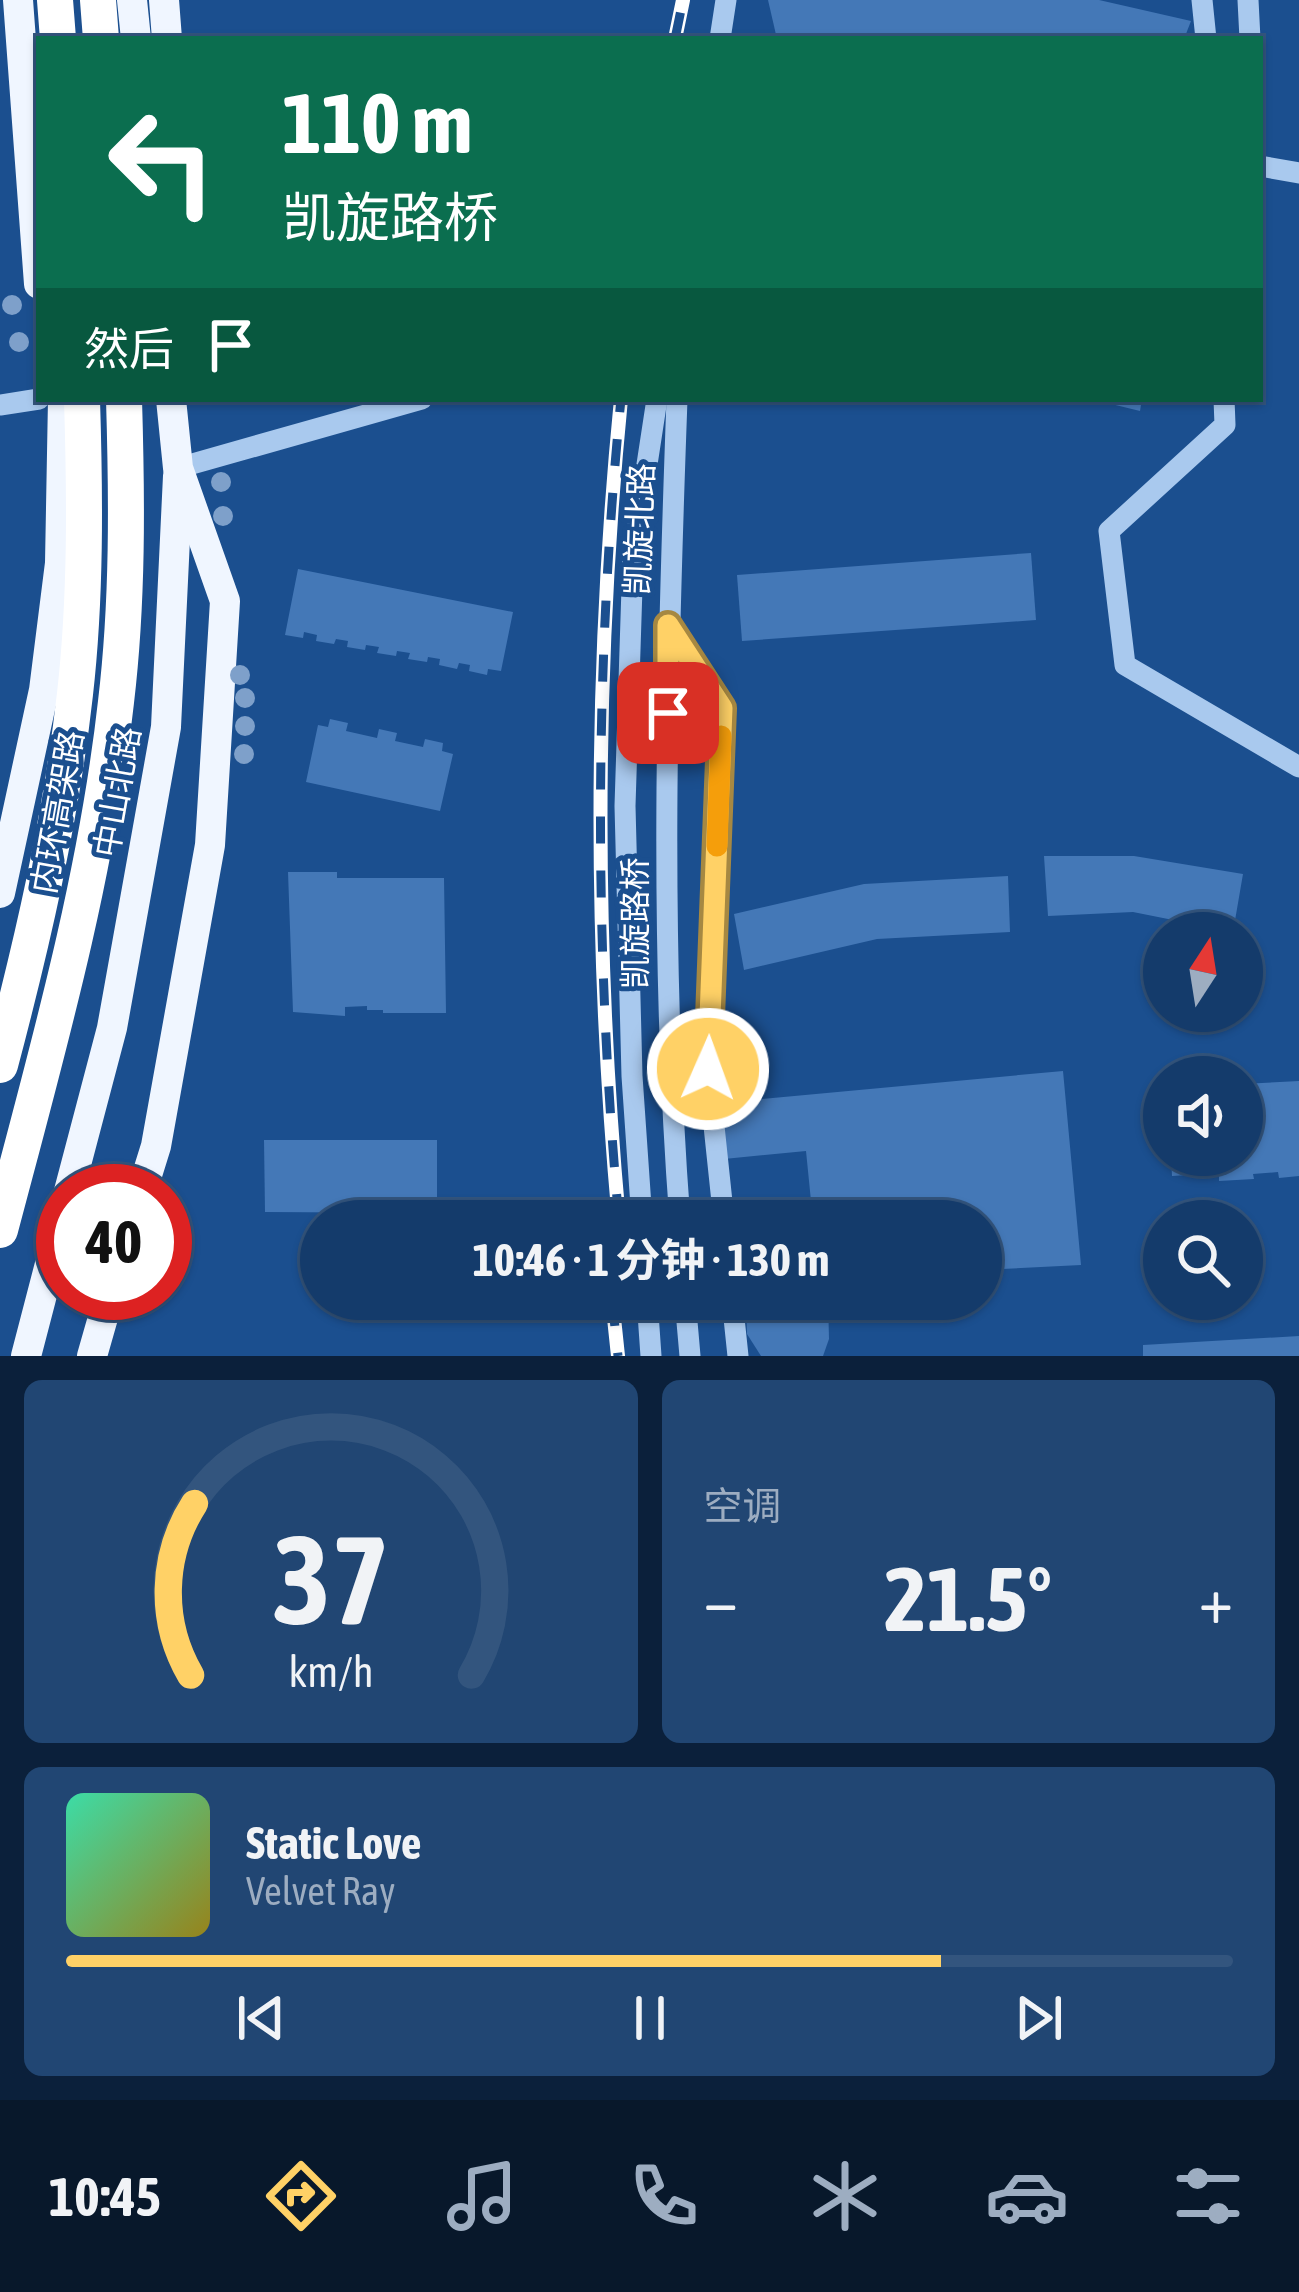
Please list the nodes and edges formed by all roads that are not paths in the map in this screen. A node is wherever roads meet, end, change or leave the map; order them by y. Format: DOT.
graph roads {
  1 [pos="18,0"];
  2 [pos="51,0"];
  3 [pos="98,0"];
  4 [pos="110,0"];
  5 [pos="133,0"];
  6 [pos="164,0"];
  7 [pos="726,0"];
  8 [pos="1202,0"];
  9 [pos="1248,0"];
  10 [pos="54,36"];
  11 [pos="101,36"];
  12 [pos="112,36"];
  13 [pos="136,36"];
  14 [pos="167,36"];
  15 [pos="720,36"];
  16 [pos="1206,36"];
  17 [pos="1250,36"];
  18 [pos="1263,166"];
  19 [pos="1299,172"];
  20 [pos="36,243"];
  21 [pos="36,399"];
  22 [pos="63,402"];
  23 [pos="82,402"];
  24 [pos="124,402"];
  25 [pos="171,402"];
  26 [pos="190,402"];
  27 [pos="411,402"];
  28 [pos="657,402"];
  29 [pos="677,402"];
  30 [pos="1224,402"];
  31 [pos="0,405"];
  32 [pos="178,468"];
  33 [pos="668,625"];
  34 [pos="1299,767"];
  35 [pos="0,893"];
  36 [pos="0,1065"];
  37 [pos="76,1164"];
  38 [pos="151,1164"];
  39 [pos="641,1200"];
  40 [pos="678,1200"];
  41 [pos="722,1200"];
  42 [pos="0,1230"];
  43 [pos="36,1318"];
  44 [pos="102,1320"];
  45 [pos="648,1320"];
  46 [pos="687,1320"];
  47 [pos="734,1320"];
  48 [pos="26,1356"];
  49 [pos="92,1356"];
  50 [pos="651,1356"];
  51 [pos="690,1356"];
  52 [pos="738,1356"];
  1 -- 20 [label="main road"];
  2 -- 10 [label="highway"];
  3 -- 11 [label="highway"];
  4 -- 12 [label="highway"];
  5 -- 13 [label="main road"];
  6 -- 14 [label="main road"];
  7 -- 15 [label="street"];
  8 -- 16 [label="street"];
  9 -- 17 [label="street"];
  18 -- 19 [label="street"];
  21 -- 31 [label="street"];
  22 -- 35 [label="main road"];
  23 -- 36 [label="highway, 内环高架路"];
  24 -- 42 [label="highway, 内环高架路"];
  25 -- 32 [label="main road"];
  26 -- 32 [label="main road, 中山北路"];
  27 -- 32 [label="street"];
  28 -- 39 [label="street, 凯旋北路"];
  29 -- 33 [label="street, 凯旋北路"];
  30 -- 34 [label="street"];
  32 -- 37 [label="main road, 中山北路"];
  32 -- 38 [label="main road"];
  33 -- 40 [label="street, 凯旋路桥"];
  33 -- 41 [label="street, 凯旋北路"];
  43 -- 48 [label="main road"];
  44 -- 49 [label="main road"];
  45 -- 50 [label="street"];
  46 -- 51 [label="street"];
  47 -- 52 [label="street"];
}
